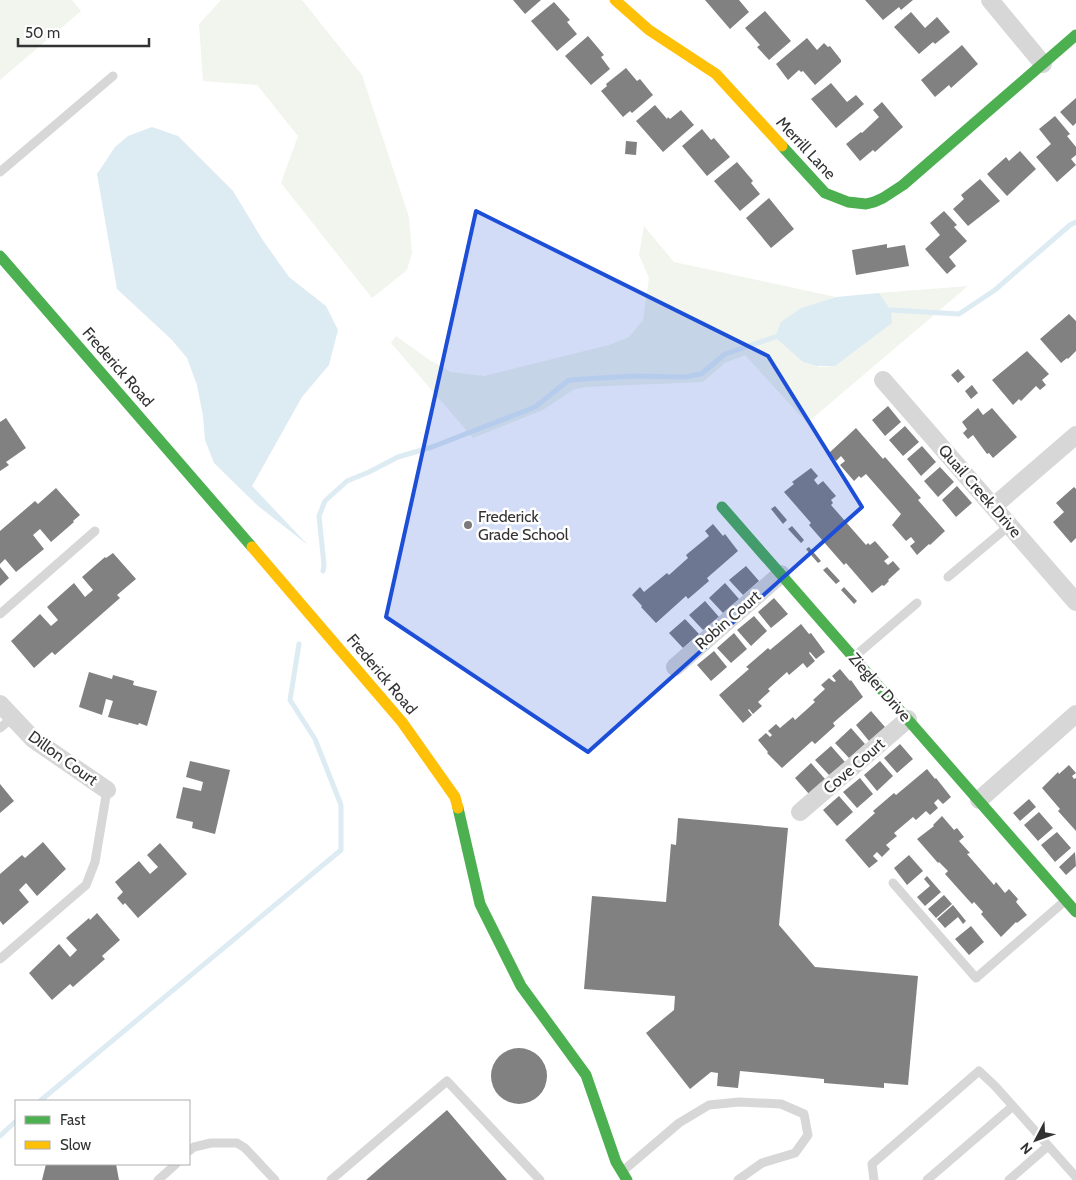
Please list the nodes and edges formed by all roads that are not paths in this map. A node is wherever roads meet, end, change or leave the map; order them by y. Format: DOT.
graph roads {
  1 [pos="615,0"];
  2 [pos="990,0"];
  3 [pos="1076,35"];
  4 [pos="1043,64"];
  5 [pos="113,76"];
  6 [pos="0,172"];
  7 [pos="0,256"];
  8 [pos="883,380"];
  9 [pos="1076,435"];
  10 [pos="994,506"];
  11 [pos="722,507"];
  12 [pos="1010,525"];
  13 [pos="95,531"];
  14 [pos="781,574"];
  15 [pos="948,577"];
  16 [pos="1076,602"];
  17 [pos="917,603"];
  18 [pos="0,614"];
  19 [pos="854,658"];
  20 [pos="675,667"];
  21 [pos="0,704"];
  22 [pos="1076,714"];
  23 [pos="908,719"];
  24 [pos="6,723"];
  25 [pos="107,790"];
  26 [pos="979,800"];
  27 [pos="800,812"];
  28 [pos="893,884"];
  29 [pos="1066,900"];
  30 [pos="1076,912"];
  31 [pos="0,959"];
  32 [pos="1013,1106"];
  33 [pos="1048,1146"];
  34 [pos="190,1151"];
  35 [pos="175,1165"];
  36 [pos="625,1176"];
  37 [pos="1076,1177"];
  38 [pos="158,1180"];
  39 [pos="275,1180"];
  40 [pos="331,1180"];
  41 [pos="540,1180"];
  42 [pos="738,1180"];
  43 [pos="874,1180"];
  44 [pos="927,1180"];
  45 [pos="1009,1180"];
  1 -- 4 [label="street, Merrill Lane"];
  2 -- 4 [label="street"];
  3 -- 4 [label="street, Merrill Lane"];
  5 -- 6 [label="lane"];
  7 -- 36 [label="street, Frederick Road"];
  8 -- 10 [label="street, Quail Creek Drive"];
  9 -- 10 [label="street"];
  10 -- 12 [label="street, Quail Creek Drive"];
  11 -- 14 [label="street, Ziegler Drive"];
  12 -- 15 [label="lane"];
  12 -- 16 [label="street, Quail Creek Drive"];
  13 -- 18 [label="lane"];
  14 -- 19 [label="street, Ziegler Drive"];
  14 -- 20 [label="street, Robin Court"];
  17 -- 19 [label="lane"];
  19 -- 23 [label="street, Ziegler Drive"];
  21 -- 24 [label="street, Dillon Court"];
  22 -- 26 [label="street"];
  23 -- 26 [label="street, Ziegler Drive"];
  23 -- 27 [label="street, Cove Court"];
  24 -- 25 [label="street, Dillon Court"];
  25 -- 31 [label="lane"];
  26 -- 29 [label="street, Ziegler Drive"];
  28 -- 29 [label="lane"];
  29 -- 30 [label="street, Ziegler Drive"];
  32 -- 33 [label="lane"];
  32 -- 43 [label="lane"];
  32 -- 44 [label="lane"];
  33 -- 37 [label="lane"];
  33 -- 45 [label="lane"];
  34 -- 39 [label="lane"];
  35 -- 38 [label="lane"];
  36 -- 42 [label="lane"];
  40 -- 41 [label="lane"];
}
